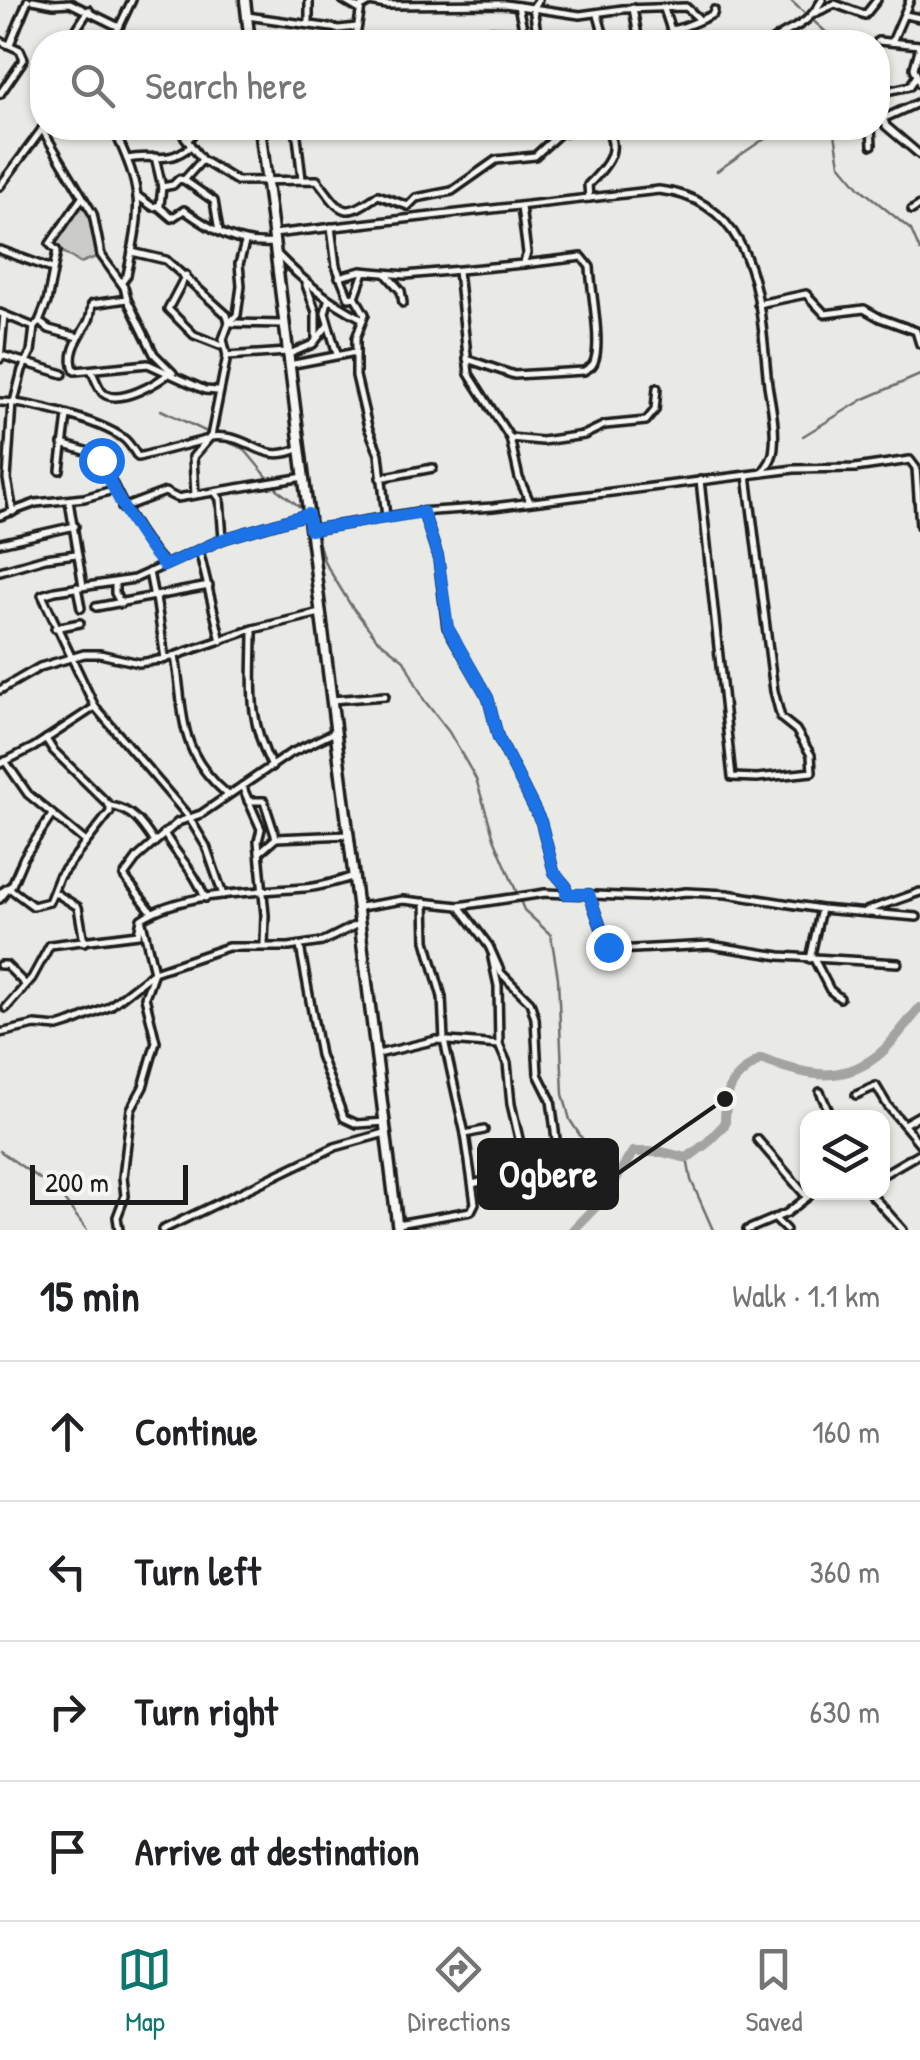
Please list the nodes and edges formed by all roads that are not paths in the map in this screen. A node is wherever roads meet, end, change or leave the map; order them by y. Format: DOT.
graph roads {
  1 [pos="31,0"];
  2 [pos="132,0"];
  3 [pos="245,0"];
  4 [pos="308,0"];
  5 [pos="344,0"];
  6 [pos="538,0"];
  7 [pos="624,0"];
  8 [pos="822,0"];
  9 [pos="877,0"];
  10 [pos="910,0"];
  11 [pos="71,2"];
  12 [pos="400,2"];
  13 [pos="518,6"];
  14 [pos="533,8"];
  15 [pos="634,8"];
  16 [pos="623,9"];
  17 [pos="664,9"];
  18 [pos="89,10"];
  19 [pos="360,10"];
  20 [pos="714,10"];
  21 [pos="814,13"];
  22 [pos="598,14"];
  23 [pos="905,15"];
  24 [pos="247,16"];
  25 [pos="698,18"];
  26 [pos="920,18"];
  27 [pos="309,24"];
  28 [pos="119,26"];
  29 [pos="357,27"];
  30 [pos="76,30"];
  31 [pos="117,30"];
  32 [pos="249,30"];
  33 [pos="357,30"];
  34 [pos="524,30"];
  35 [pos="536,30"];
  36 [pos="602,30"];
  37 [pos="637,30"];
  38 [pos="789,30"];
  39 [pos="0,40"];
  40 [pos="892,42"];
  41 [pos="10,44"];
  42 [pos="920,46"];
  43 [pos="916,76"];
  44 [pos="920,84"];
  45 [pos="890,90"];
  46 [pos="0,94"];
  47 [pos="920,102"];
  48 [pos="890,116"];
  49 [pos="890,129"];
  50 [pos="34,140"];
  51 [pos="50,140"];
  52 [pos="119,140"];
  53 [pos="187,140"];
  54 [pos="191,140"];
  55 [pos="261,140"];
  56 [pos="297,140"];
  57 [pos="553,140"];
  58 [pos="613,140"];
  59 [pos="872,140"];
  60 [pos="189,143"];
  61 [pos="872,145"];
  62 [pos="920,154"];
  63 [pos="155,156"];
  64 [pos="127,159"];
  65 [pos="202,160"];
  66 [pos="184,180"];
  67 [pos="302,180"];
  68 [pos="266,182"];
  69 [pos="0,186"];
  70 [pos="162,187"];
  71 [pos="81,198"];
  72 [pos="140,198"];
  73 [pos="589,198"];
  74 [pos="920,205"];
  75 [pos="158,206"];
  76 [pos="408,206"];
  77 [pos="521,206"];
  78 [pos="912,210"];
  79 [pos="412,218"];
  80 [pos="331,228"];
  81 [pos="219,233"];
  82 [pos="245,243"];
  83 [pos="274,243"];
  84 [pos="0,250"];
  85 [pos="132,252"];
  86 [pos="524,264"];
  87 [pos="52,269"];
  88 [pos="364,271"];
  89 [pos="458,271"];
  90 [pos="186,274"];
  91 [pos="387,275"];
  92 [pos="339,278"];
  93 [pos="122,282"];
  94 [pos="306,284"];
  95 [pos="354,297"];
  96 [pos="127,299"];
  97 [pos="328,301"];
  98 [pos="403,303"];
  99 [pos="758,304"];
  100 [pos="2,314"];
  101 [pos="364,319"];
  102 [pos="229,323"];
  103 [pos="37,324"];
  104 [pos="284,324"];
  105 [pos="328,324"];
  106 [pos="314,329"];
  107 [pos="2,332"];
  108 [pos="78,337"];
  109 [pos="316,340"];
  110 [pos="920,344"];
  111 [pos="222,346"];
  112 [pos="356,352"];
  113 [pos="337,354"];
  114 [pos="228,356"];
  115 [pos="0,357"];
  116 [pos="288,357"];
  117 [pos="467,358"];
  118 [pos="26,362"];
  119 [pos="92,372"];
  120 [pos="172,373"];
  121 [pos="63,374"];
  122 [pos="657,388"];
  123 [pos="219,389"];
  124 [pos="0,402"];
  125 [pos="13,402"];
  126 [pos="67,416"];
  127 [pos="209,438"];
  128 [pos="510,438"];
  129 [pos="62,444"];
  130 [pos="300,448"];
  131 [pos="433,468"];
  132 [pos="60,470"];
  133 [pos="762,473"];
  134 [pos="747,475"];
  135 [pos="304,477"];
  136 [pos="380,478"];
  137 [pos="4,479"];
  138 [pos="700,480"];
  139 [pos="113,490"];
  140 [pos="215,492"];
  141 [pos="917,494"];
  142 [pos="195,495"];
  143 [pos="69,500"];
  144 [pos="920,502"];
  145 [pos="530,503"];
  146 [pos="122,508"];
  147 [pos="12,512"];
  148 [pos="423,512"];
  149 [pos="308,514"];
  150 [pos="385,514"];
  151 [pos="0,516"];
  152 [pos="75,526"];
  153 [pos="920,526"];
  154 [pos="310,530"];
  155 [pos="223,539"];
  156 [pos="0,543"];
  157 [pos="199,550"];
  158 [pos="76,554"];
  159 [pos="164,566"];
  160 [pos="0,571"];
  161 [pos="150,572"];
  162 [pos="115,583"];
  163 [pos="208,586"];
  164 [pos="80,587"];
  165 [pos="155,597"];
  166 [pos="122,605"];
  167 [pos="81,608"];
  168 [pos="96,608"];
  169 [pos="320,612"];
  170 [pos="80,623"];
  171 [pos="55,628"];
  172 [pos="252,629"];
  173 [pos="221,641"];
  174 [pos="175,656"];
  175 [pos="166,658"];
  176 [pos="71,660"];
  177 [pos="0,690"];
  178 [pos="385,696"];
  179 [pos="331,700"];
  180 [pos="95,708"];
  181 [pos="336,732"];
  182 [pos="46,739"];
  183 [pos="1,751"];
  184 [pos="4,761"];
  185 [pos="272,768"];
  186 [pos="242,786"];
  187 [pos="228,794"];
  188 [pos="248,800"];
  189 [pos="110,806"];
  190 [pos="52,815"];
  191 [pos="188,816"];
  192 [pos="164,834"];
  193 [pos="350,835"];
  194 [pos="276,838"];
  195 [pos="86,842"];
  196 [pos="154,842"];
  197 [pos="259,855"];
  198 [pos="355,876"];
  199 [pos="9,888"];
  200 [pos="264,889"];
  201 [pos="54,892"];
  202 [pos="920,892"];
  203 [pos="566,894"];
  204 [pos="589,894"];
  205 [pos="223,895"];
  206 [pos="0,896"];
  207 [pos="205,899"];
  208 [pos="425,900"];
  209 [pos="459,906"];
  210 [pos="360,907"];
  211 [pos="821,909"];
  212 [pos="152,912"];
  213 [pos="863,912"];
  214 [pos="917,917"];
  215 [pos="141,919"];
  216 [pos="362,922"];
  217 [pos="84,942"];
  218 [pos="264,945"];
  219 [pos="300,946"];
  220 [pos="489,946"];
  221 [pos="812,959"];
  222 [pos="898,963"];
  223 [pos="0,965"];
  224 [pos="154,972"];
  225 [pos="25,984"];
  226 [pos="840,998"];
  227 [pos="6,1008"];
  228 [pos="0,1034"];
  229 [pos="444,1040"];
  230 [pos="499,1045"];
  231 [pos="378,1054"];
  232 [pos="820,1092"];
  233 [pos="856,1095"];
  234 [pos="828,1110"];
  235 [pos="920,1115"];
  236 [pos="386,1122"];
  237 [pos="904,1124"];
  238 [pos="484,1130"];
  239 [pos="388,1132"];
  240 [pos="465,1134"];
  241 [pos="757,1139"];
  242 [pos="920,1144"];
  243 [pos="920,1153"];
  244 [pos="526,1169"];
  245 [pos="890,1170"];
  246 [pos="473,1184"];
  247 [pos="800,1190"];
  248 [pos="803,1200"];
  249 [pos="877,1200"];
  250 [pos="774,1218"];
  251 [pos="398,1227"];
  252 [pos="119,1230"];
  253 [pos="162,1230"];
  254 [pos="747,1230"];
  255 [pos="786,1230"];
  256 [pos="903,1230"];
  1 -- 11 [label="street"];
  1 -- 41 [label="street"];
  2 -- 28 [label="street"];
  3 -- 24 [label="main road"];
  4 -- 27 [label="street"];
  5 -- 19 [label="street"];
  6 -- 14 [label="street"];
  7 -- 16 [label="street"];
  8 -- 21 [label="street"];
  9 -- 21 [label="street"];
  10 -- 23 [label="street"];
  11 -- 18 [label="street"];
  12 -- 13 [label="street"];
  12 -- 19 [label="street"];
  13 -- 14 [label="street"];
  13 -- 34 [label="street"];
  14 -- 22 [label="street"];
  14 -- 35 [label="street"];
  15 -- 16 [label="street"];
  15 -- 17 [label="street"];
  15 -- 37 [label="street"];
  16 -- 22 [label="street"];
  17 -- 25 [label="street"];
  17 -- 25 [label="street"];
  18 -- 28 [label="street"];
  18 -- 30 [label="street"];
  19 -- 29 [label="street"];
  20 -- 25 [label="street"];
  21 -- 38 [label="street"];
  22 -- 36 [label="street"];
  23 -- 26 [label="street"];
  23 -- 40 [label="street"];
  24 -- 27 [label="street"];
  24 -- 32 [label="main road"];
  27 -- 29 [label="street"];
  28 -- 31 [label="street"];
  29 -- 33 [label="street"];
  39 -- 41 [label="street"];
  40 -- 42 [label="street"];
  41 -- 46 [label="street"];
  42 -- 43 [label="street"];
  43 -- 44 [label="street"];
  43 -- 45 [label="street"];
  47 -- 48 [label="street"];
  49 -- 62 [label="street"];
  50 -- 69 [label="street"];
  51 -- 71 [label="street"];
  52 -- 64 [label="street"];
  53 -- 60 [label="street"];
  54 -- 60 [label="street"];
  55 -- 68 [label="main road"];
  56 -- 67 [label="street"];
  57 -- 76 [label="street"];
  58 -- 73 [label="street"];
  59 -- 61 [label="street"];
  60 -- 63 [label="street"];
  60 -- 65 [label="street"];
  63 -- 64 [label="street"];
  63 -- 70 [label="street"];
  64 -- 72 [label="street"];
  65 -- 66 [label="street"];
  65 -- 68 [label="street"];
  66 -- 70 [label="street"];
  66 -- 81 [label="street"];
  67 -- 68 [label="street"];
  67 -- 76 [label="street"];
  68 -- 83 [label="main road"];
  70 -- 75 [label="street"];
  71 -- 87 [label="street"];
  71 -- 93 [label="street"];
  72 -- 75 [label="street"];
  72 -- 85 [label="street"];
  73 -- 77 [label="street"];
  73 -- 99 [label="street"];
  74 -- 78 [label="street"];
  75 -- 81 [label="street"];
  76 -- 79 [label="street"];
  77 -- 79 [label="street"];
  77 -- 86 [label="street"];
  79 -- 80 [label="street"];
  80 -- 83 [label="street"];
  80 -- 92 [label="street"];
  81 -- 82 [label="street"];
  82 -- 83 [label="street"];
  82 -- 102 [label="street"];
  83 -- 94 [label="street"];
  83 -- 104 [label="main road"];
  84 -- 87 [label="street"];
  85 -- 90 [label="street"];
  85 -- 93 [label="street"];
  86 -- 89 [label="street"];
  86 -- 117 [label="street"];
  87 -- 103 [label="street"];
  88 -- 91 [label="street"];
  88 -- 92 [label="street"];
  88 -- 95 [label="street"];
  89 -- 91 [label="street"];
  89 -- 117 [label="street"];
  90 -- 102 [label="street"];
  90 -- 111 [label="street"];
  91 -- 98 [label="street"];
  92 -- 95 [label="street"];
  93 -- 96 [label="street"];
  94 -- 97 [label="street"];
  94 -- 106 [label="street"];
  95 -- 101 [label="street"];
  96 -- 108 [label="street"];
  96 -- 120 [label="street"];
  97 -- 101 [label="street"];
  97 -- 105 [label="street"];
  99 -- 110 [label="street"];
  99 -- 133 [label="street"];
  100 -- 103 [label="street"];
  100 -- 107 [label="street"];
  101 -- 112 [label="street"];
  102 -- 104 [label="street"];
  102 -- 111 [label="street"];
  103 -- 108 [label="street"];
  103 -- 118 [label="street"];
  104 -- 116 [label="main road"];
  105 -- 106 [label="street"];
  105 -- 109 [label="street"];
  105 -- 113 [label="street"];
  106 -- 109 [label="street"];
  107 -- 115 [label="street"];
  108 -- 119 [label="street"];
  109 -- 116 [label="street"];
  111 -- 114 [label="street"];
  112 -- 113 [label="street"];
  112 -- 136 [label="street"];
  113 -- 116 [label="street"];
  114 -- 116 [label="street"];
  114 -- 123 [label="street"];
  115 -- 118 [label="street"];
  116 -- 130 [label="main road"];
  117 -- 128 [label="street"];
  118 -- 121 [label="street"];
  118 -- 125 [label="street"];
  119 -- 120 [label="street"];
  119 -- 120 [label="street"];
  120 -- 123 [label="street"];
  122 -- 128 [label="street"];
  123 -- 127 [label="street"];
  124 -- 125 [label="street"];
  125 -- 126 [label="street"];
  125 -- 137 [label="street"];
  126 -- 127 [label="street"];
  126 -- 129 [label="street"];
  127 -- 130 [label="street"];
  127 -- 142 [label="street"];
  128 -- 145 [label="street"];
  129 -- 132 [label="street"];
  129 -- 139 [label="street"];
  130 -- 135 [label="main road"];
  131 -- 136 [label="street"];
  133 -- 134 [label="street"];
  133 -- 141 [label="street"];
  134 -- 138 [label="street"];
  134 -- 138 [label="street"];
  135 -- 140 [label="street"];
  135 -- 149 [label="main road"];
  136 -- 150 [label="street"];
  137 -- 147 [label="street"];
  138 -- 145 [label="street"];
  139 -- 143 [label="street"];
  139 -- 146 [label="street"];
  140 -- 142 [label="street"];
  140 -- 155 [label="street"];
  141 -- 144 [label="street"];
  141 -- 153 [label="street"];
  142 -- 146 [label="street"];
  143 -- 147 [label="street"];
  143 -- 152 [label="street"];
  145 -- 148 [label="street"];
  146 -- 159 [label="street"];
  147 -- 151 [label="street"];
  148 -- 150 [label="street"];
  148 -- 203 [label="street"];
  149 -- 154 [label="main road"];
  149 -- 155 [label="street"];
  150 -- 154 [label="street"];
  152 -- 156 [label="street"];
  152 -- 158 [label="street"];
  154 -- 169 [label="main road"];
  155 -- 157 [label="street"];
  157 -- 159 [label="street"];
  157 -- 163 [label="street"];
  158 -- 160 [label="street"];
  158 -- 164 [label="street"];
  159 -- 161 [label="street"];
  161 -- 162 [label="street"];
  161 -- 165 [label="street"];
  162 -- 164 [label="street"];
  162 -- 166 [label="street"];
  163 -- 165 [label="street"];
  163 -- 173 [label="street"];
  164 -- 167 [label="street"];
  164 -- 171 [label="street"];
  165 -- 166 [label="street"];
  165 -- 175 [label="street"];
  166 -- 168 [label="street"];
  169 -- 172 [label="street"];
  169 -- 179 [label="main road"];
  170 -- 171 [label="street"];
  171 -- 176 [label="street"];
  172 -- 173 [label="street"];
  172 -- 185 [label="street"];
  173 -- 174 [label="street"];
  174 -- 175 [label="street"];
  174 -- 187 [label="street"];
  175 -- 176 [label="street"];
  176 -- 177 [label="street"];
  176 -- 180 [label="street"];
  178 -- 179 [label="street"];
  179 -- 181 [label="main road"];
  180 -- 182 [label="street"];
  180 -- 191 [label="street"];
  181 -- 185 [label="street"];
  181 -- 193 [label="main road"];
  182 -- 184 [label="street"];
  182 -- 189 [label="street"];
  183 -- 184 [label="street"];
  184 -- 190 [label="street"];
  185 -- 186 [label="street"];
  186 -- 187 [label="street"];
  186 -- 188 [label="street"];
  187 -- 191 [label="street"];
  188 -- 194 [label="street"];
  188 -- 197 [label="street"];
  189 -- 195 [label="street"];
  189 -- 196 [label="street"];
  190 -- 195 [label="street"];
  190 -- 199 [label="street"];
  191 -- 192 [label="street"];
  191 -- 205 [label="street"];
  192 -- 196 [label="street"];
  192 -- 207 [label="street"];
  193 -- 194 [label="street"];
  193 -- 198 [label="main road"];
  194 -- 197 [label="street"];
  195 -- 201 [label="street"];
  196 -- 212 [label="street"];
  197 -- 200 [label="street"];
  198 -- 200 [label="street"];
  198 -- 210 [label="main road"];
  199 -- 201 [label="street"];
  199 -- 206 [label="street"];
  200 -- 205 [label="street"];
  200 -- 218 [label="street"];
  201 -- 217 [label="street"];
  202 -- 213 [label="street"];
  203 -- 204 [label="street"];
  203 -- 209 [label="street"];
  204 -- 211 [label="street"];
  204 -- 221 [label="street"];
  205 -- 207 [label="street"];
  207 -- 212 [label="street"];
  208 -- 209 [label="street"];
  208 -- 210 [label="street"];
  208 -- 229 [label="street"];
  209 -- 220 [label="street"];
  210 -- 216 [label="main road"];
  211 -- 213 [label="street"];
  211 -- 221 [label="street"];
  212 -- 215 [label="street"];
  213 -- 214 [label="street"];
  215 -- 217 [label="street"];
  215 -- 224 [label="street"];
  216 -- 219 [label="street"];
  216 -- 231 [label="main road"];
  217 -- 225 [label="street"];
  218 -- 219 [label="street"];
  218 -- 224 [label="street"];
  219 -- 236 [label="street"];
  220 -- 230 [label="street"];
  220 -- 244 [label="street"];
  221 -- 222 [label="street"];
  221 -- 226 [label="street"];
  223 -- 225 [label="street"];
  224 -- 228 [label="street"];
  224 -- 252 [label="street"];
  225 -- 227 [label="street"];
  229 -- 230 [label="street"];
  229 -- 231 [label="street"];
  229 -- 240 [label="street"];
  230 -- 244 [label="street"];
  231 -- 236 [label="main road"];
  232 -- 234 [label="street"];
  233 -- 237 [label="street"];
  235 -- 237 [label="street"];
  236 -- 239 [label="main road"];
  237 -- 242 [label="street"];
  238 -- 240 [label="street"];
  239 -- 251 [label="main road"];
  239 -- 253 [label="street"];
  240 -- 246 [label="street"];
  241 -- 247 [label="street"];
  243 -- 245 [label="street"];
  244 -- 246 [label="street"];
  246 -- 251 [label="street"];
  248 -- 250 [label="street"];
  249 -- 256 [label="street"];
  250 -- 254 [label="street"];
  250 -- 255 [label="street"];
}
